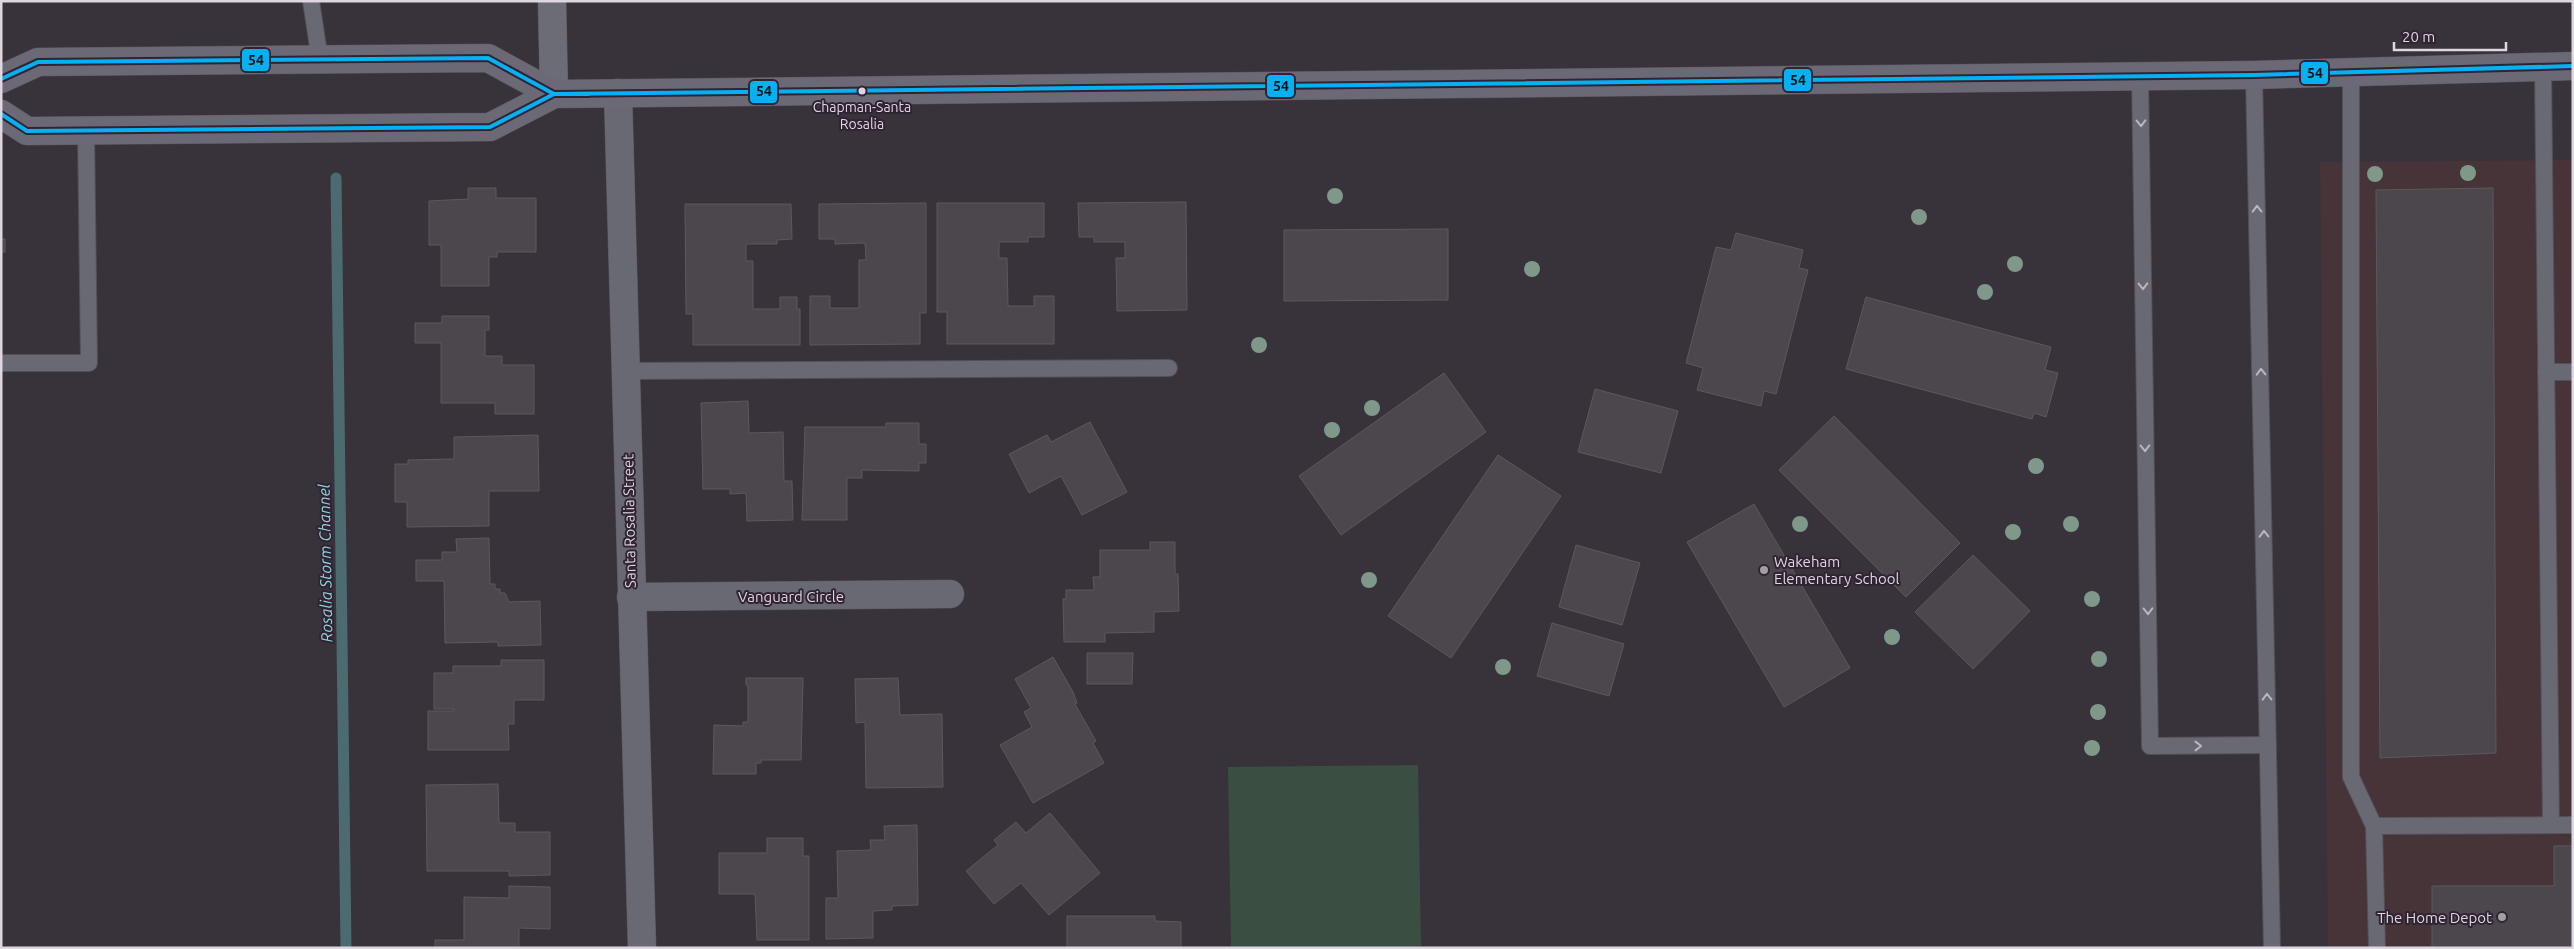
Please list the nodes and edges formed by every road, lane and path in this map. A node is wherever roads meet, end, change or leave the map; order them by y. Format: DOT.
graph roads {
  1 [pos="311,1"];
  2 [pos="552,1"];
  3 [pos="320,60"];
  4 [pos="2543,66"];
  5 [pos="2573,66"];
  6 [pos="2351,72"];
  7 [pos="2,75"];
  8 [pos="2140,75"];
  9 [pos="2254,75"];
  10 [pos="618,93"];
  11 [pos="554,94"];
  12 [pos="1,114"];
  13 [pos="86,130"];
  14 [pos="1,363"];
  15 [pos="1169,368"];
  16 [pos="626,371"];
  17 [pos="2546,372"];
  18 [pos="2573,372"];
  19 [pos="950,594"];
  20 [pos="631,597"];
  21 [pos="2268,745"];
  22 [pos="2551,825"];
  23 [pos="2573,825"];
  24 [pos="2374,826"];
  25 [pos="642,948"];
  26 [pos="2272,948"];
  27 [pos="2377,948"];
  1 -- 3 [label="lane"];
  2 -- 11 [label="street"];
  3 -- 7 [label="main road"];
  3 -- 11 [label="main road"];
  4 -- 5 [label="main road"];
  4 -- 6 [label="main road"];
  4 -- 17 [label="lane"];
  6 -- 9 [label="main road"];
  6 -- 24 [label="lane"];
  8 -- 9 [label="main road"];
  8 -- 10 [label="main road"];
  8 -- 21 [label="lane, one-way"];
  21 -- 9 [label="lane, one-way"];
  10 -- 11 [label="main road"];
  10 -- 16 [label="street, Santa Rosalia Street"];
  11 -- 13 [label="main road"];
  12 -- 13 [label="main road"];
  13 -- 14 [label="lane"];
  15 -- 16 [label="lane"];
  16 -- 20 [label="street, Santa Rosalia Street"];
  17 -- 18 [label="lane"];
  17 -- 22 [label="lane"];
  19 -- 20 [label="street, Vanguard Circle"];
  20 -- 25 [label="street, Santa Rosalia Street"];
  21 -- 26 [label="lane"];
  22 -- 23 [label="lane"];
  22 -- 24 [label="lane"];
  24 -- 27 [label="lane"];
}
